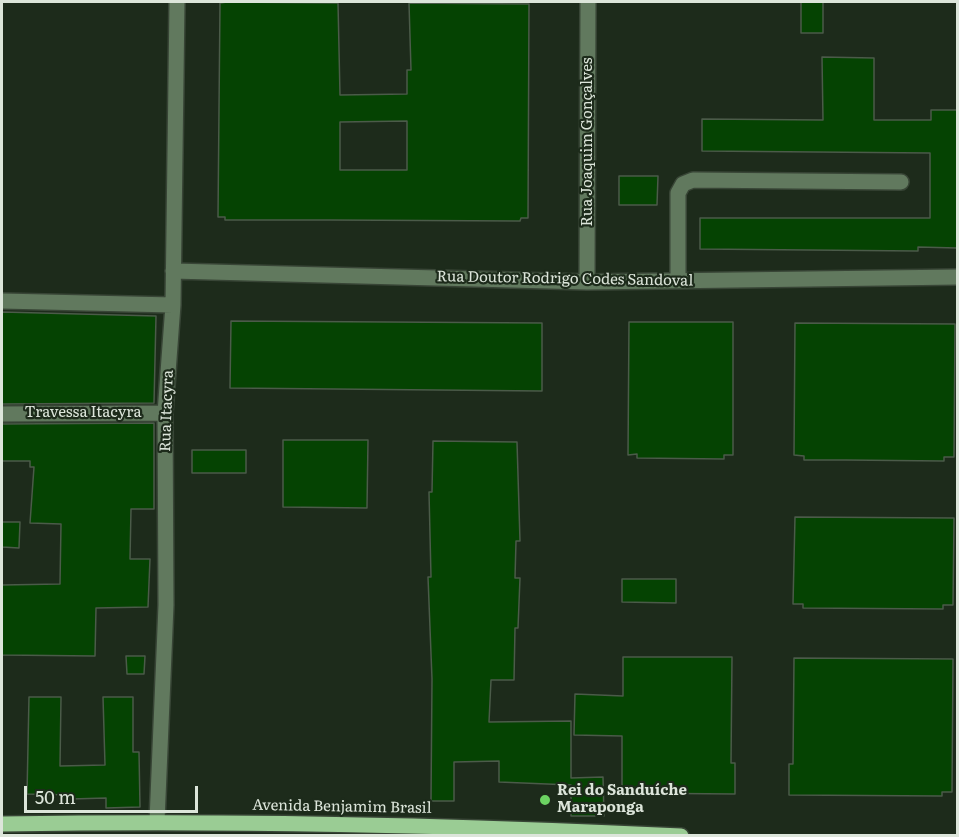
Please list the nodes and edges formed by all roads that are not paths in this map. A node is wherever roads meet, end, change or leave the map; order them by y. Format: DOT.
graph roads {
  1 [pos="177,2"];
  2 [pos="588,2"];
  3 [pos="901,182"];
  4 [pos="173,272"];
  5 [pos="957,278"];
  6 [pos="678,280"];
  7 [pos="587,282"];
  8 [pos="2,301"];
  9 [pos="173,305"];
  10 [pos="165,413"];
  11 [pos="2,414"];
  12 [pos="157,821"];
  13 [pos="2,824"];
  14 [pos="681,836"];
  1 -- 4 [label="street, Rua Itacyra"];
  2 -- 7 [label="street, Rua Joaquim Gonçalves"];
  3 -- 6 [label="street"];
  4 -- 7 [label="street, Rua Doutor Rodrigo Codes Sandoval"];
  4 -- 9 [label="street, Rua Itacyra"];
  5 -- 6 [label="street, Rua Doutor Rodrigo Codes Sandoval"];
  6 -- 7 [label="street, Rua Doutor Rodrigo Codes Sandoval"];
  8 -- 9 [label="street"];
  9 -- 10 [label="street, Rua Itacyra"];
  10 -- 11 [label="street, Travessa Itacyra"];
  10 -- 12 [label="street, Rua Itacyra"];
  12 -- 13 [label="main road, Avenida Benjamim Brasil"];
  12 -- 14 [label="main road, Avenida Benjamim Brasil"];
}
